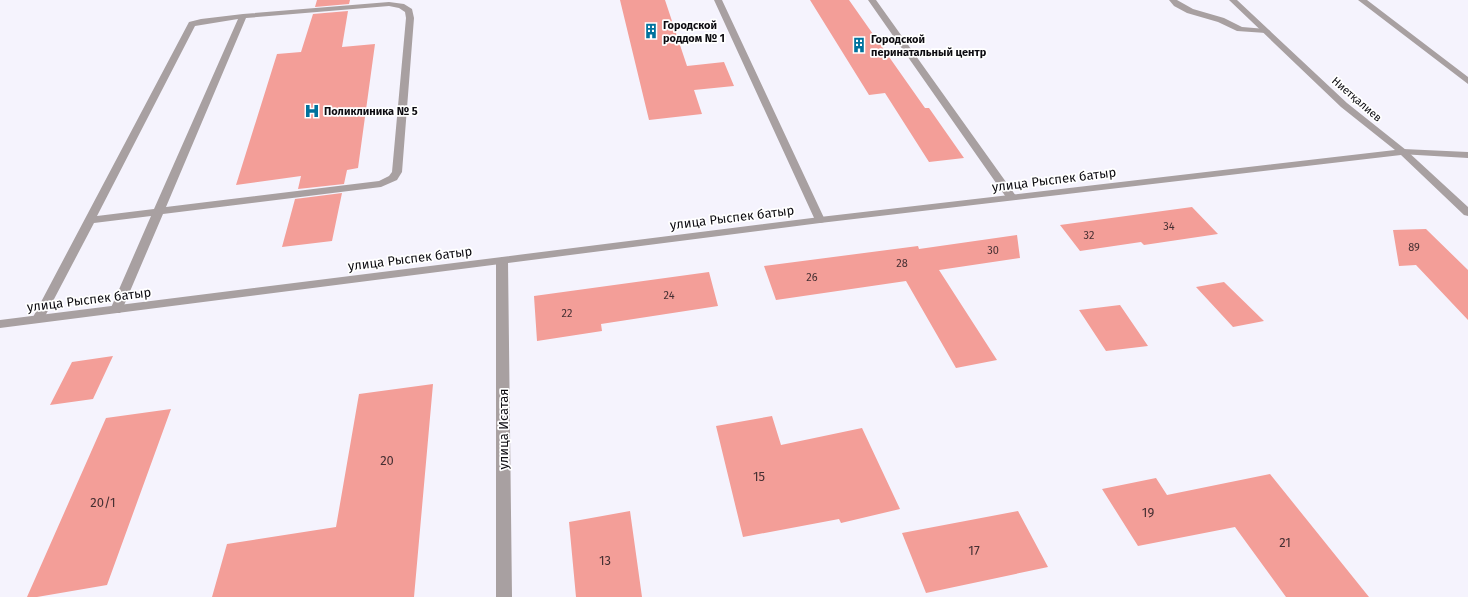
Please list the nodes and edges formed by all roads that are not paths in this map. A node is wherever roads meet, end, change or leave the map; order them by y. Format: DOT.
graph roads {
  1 [pos="718,0"];
  2 [pos="872,0"];
  3 [pos="1173,0"];
  4 [pos="1233,0"];
  5 [pos="1362,0"];
  6 [pos="243,16"];
  7 [pos="1266,31"];
  8 [pos="1468,81"];
  9 [pos="1403,152"];
  10 [pos="1468,155"];
  11 [pos="1012,198"];
  12 [pos="159,211"];
  13 [pos="1468,213"];
  14 [pos="90,220"];
  15 [pos="820,220"];
  16 [pos="502,261"];
  17 [pos="116,310"];
  18 [pos="38,319"];
  19 [pos="0,324"];
  20 [pos="504,597"];
  1 -- 15 [label="street"];
  2 -- 11 [label="street"];
  3 -- 7 [label="street"];
  4 -- 7 [label="street, Ниетқалиев"];
  5 -- 8 [label="street"];
  6 -- 12 [label="street"];
  6 -- 12 [label="street"];
  6 -- 14 [label="street"];
  7 -- 9 [label="street, Ниетқалиев"];
  9 -- 10 [label="street, улица Рыспек батыр"];
  9 -- 11 [label="street, улица Рыспек батыр"];
  9 -- 13 [label="street, Ниетқалиев"];
  11 -- 15 [label="street, улица Рыспек батыр"];
  12 -- 14 [label="street"];
  12 -- 17 [label="street"];
  14 -- 18 [label="street"];
  15 -- 16 [label="street, улица Рыспек батыр"];
  16 -- 17 [label="street, улица Рыспек батыр"];
  16 -- 20 [label="street, улица Исатая"];
  17 -- 18 [label="street, улица Рыспек батыр"];
  18 -- 19 [label="street, улица Рыспек батыр"];
}
